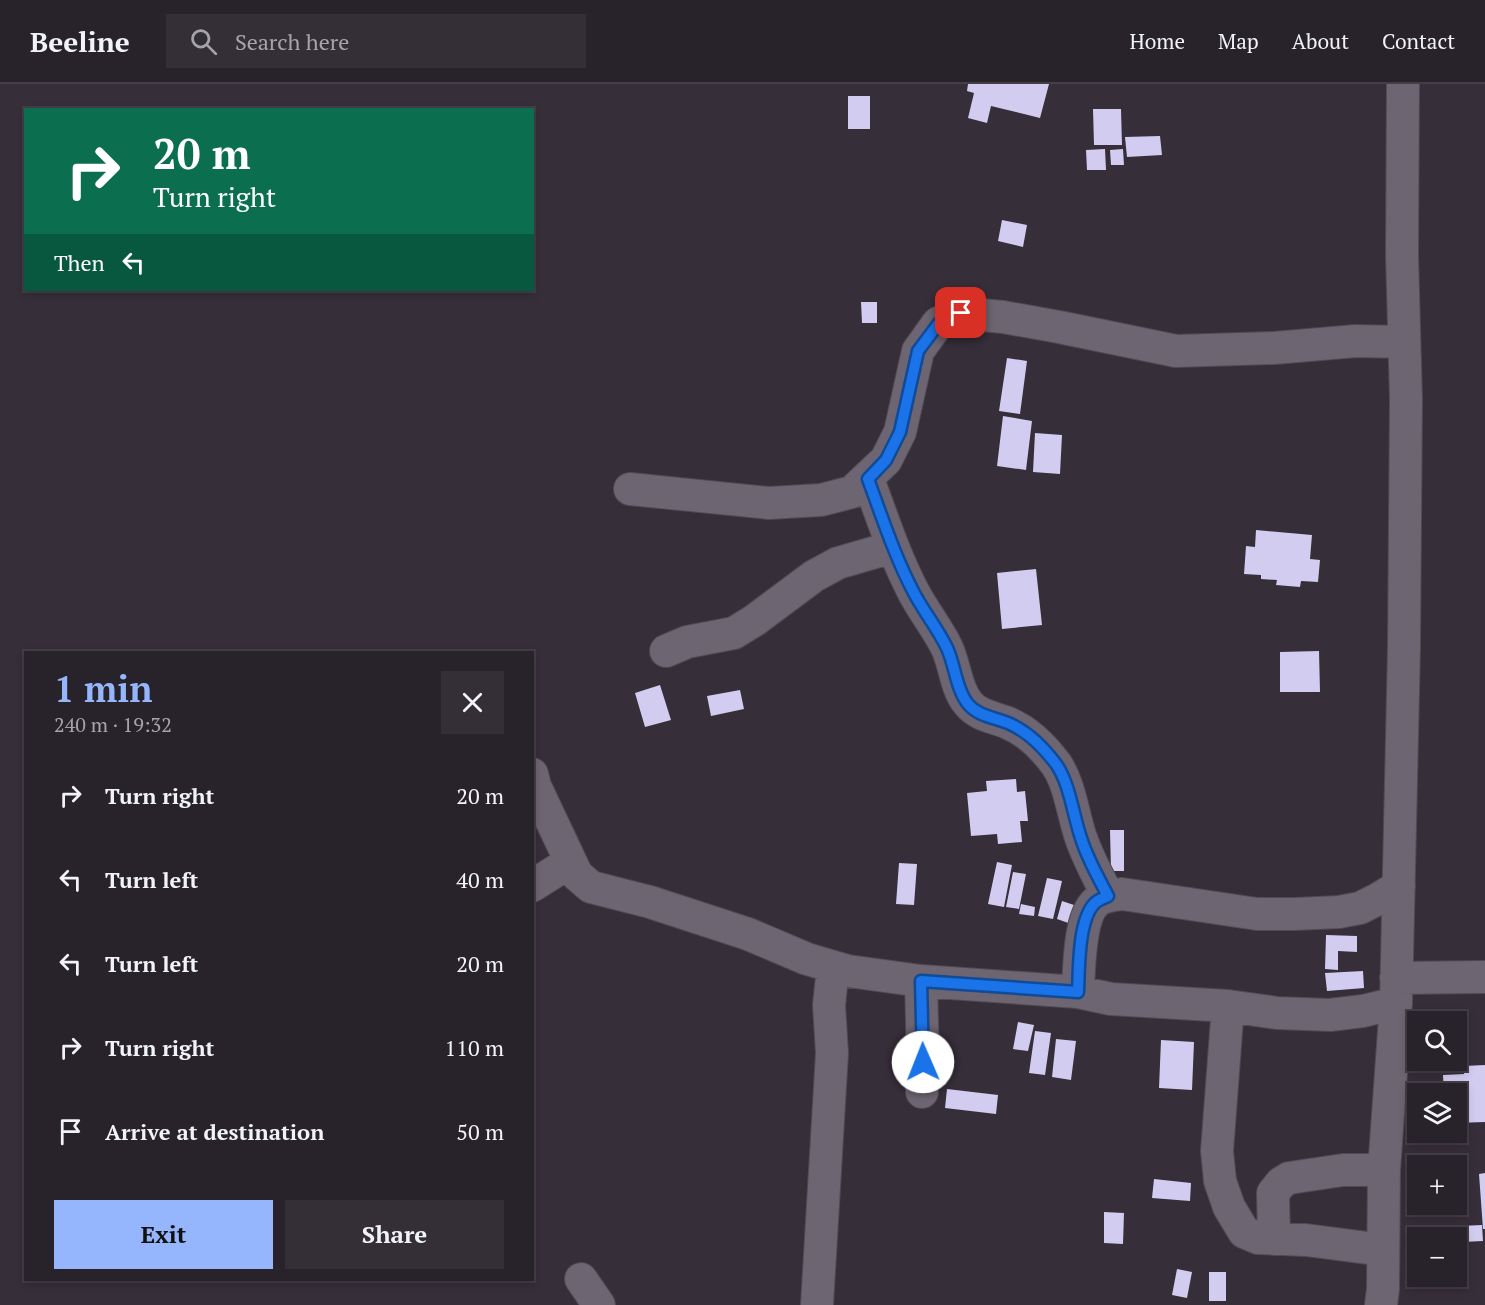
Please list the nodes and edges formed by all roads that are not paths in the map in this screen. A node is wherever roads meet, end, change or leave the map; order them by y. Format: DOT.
graph roads {
  1 [pos="1403,84"];
  2 [pos="1403,342"];
  3 [pos="868,479"];
  4 [pos="630,489"];
  5 [pos="893,547"];
  6 [pos="666,651"];
  7 [pos="534,782"];
  8 [pos="570,862"];
  9 [pos="534,885"];
  10 [pos="1399,886"];
  11 [pos="1108,896"];
  12 [pos="833,967"];
  13 [pos="1485,977"];
  14 [pos="921,981"];
  15 [pos="1396,991"];
  16 [pos="1078,992"];
  17 [pos="1228,1006"];
  18 [pos="922,1092"];
  19 [pos="1384,1170"];
  20 [pos="1274,1239"];
  21 [pos="1383,1250"];
  22 [pos="581,1279"];
  23 [pos="599,1305"];
  24 [pos="817,1305"];
  25 [pos="1381,1305"];
  1 -- 2 [label="street"];
  2 -- 3 [label="street"];
  2 -- 10 [label="street"];
  3 -- 4 [label="street"];
  3 -- 5 [label="street"];
  5 -- 6 [label="street"];
  5 -- 11 [label="street"];
  7 -- 8 [label="street"];
  8 -- 9 [label="street"];
  8 -- 12 [label="street"];
  10 -- 11 [label="street"];
  10 -- 15 [label="street"];
  11 -- 16 [label="street"];
  12 -- 14 [label="street"];
  12 -- 24 [label="street"];
  13 -- 15 [label="street"];
  14 -- 16 [label="street"];
  14 -- 18 [label="street"];
  15 -- 17 [label="street"];
  15 -- 19 [label="street"];
  16 -- 17 [label="street"];
  17 -- 20 [label="street"];
  19 -- 20 [label="street"];
  19 -- 21 [label="street"];
  20 -- 21 [label="street"];
  21 -- 25 [label="street"];
  22 -- 23 [label="street"];
}
